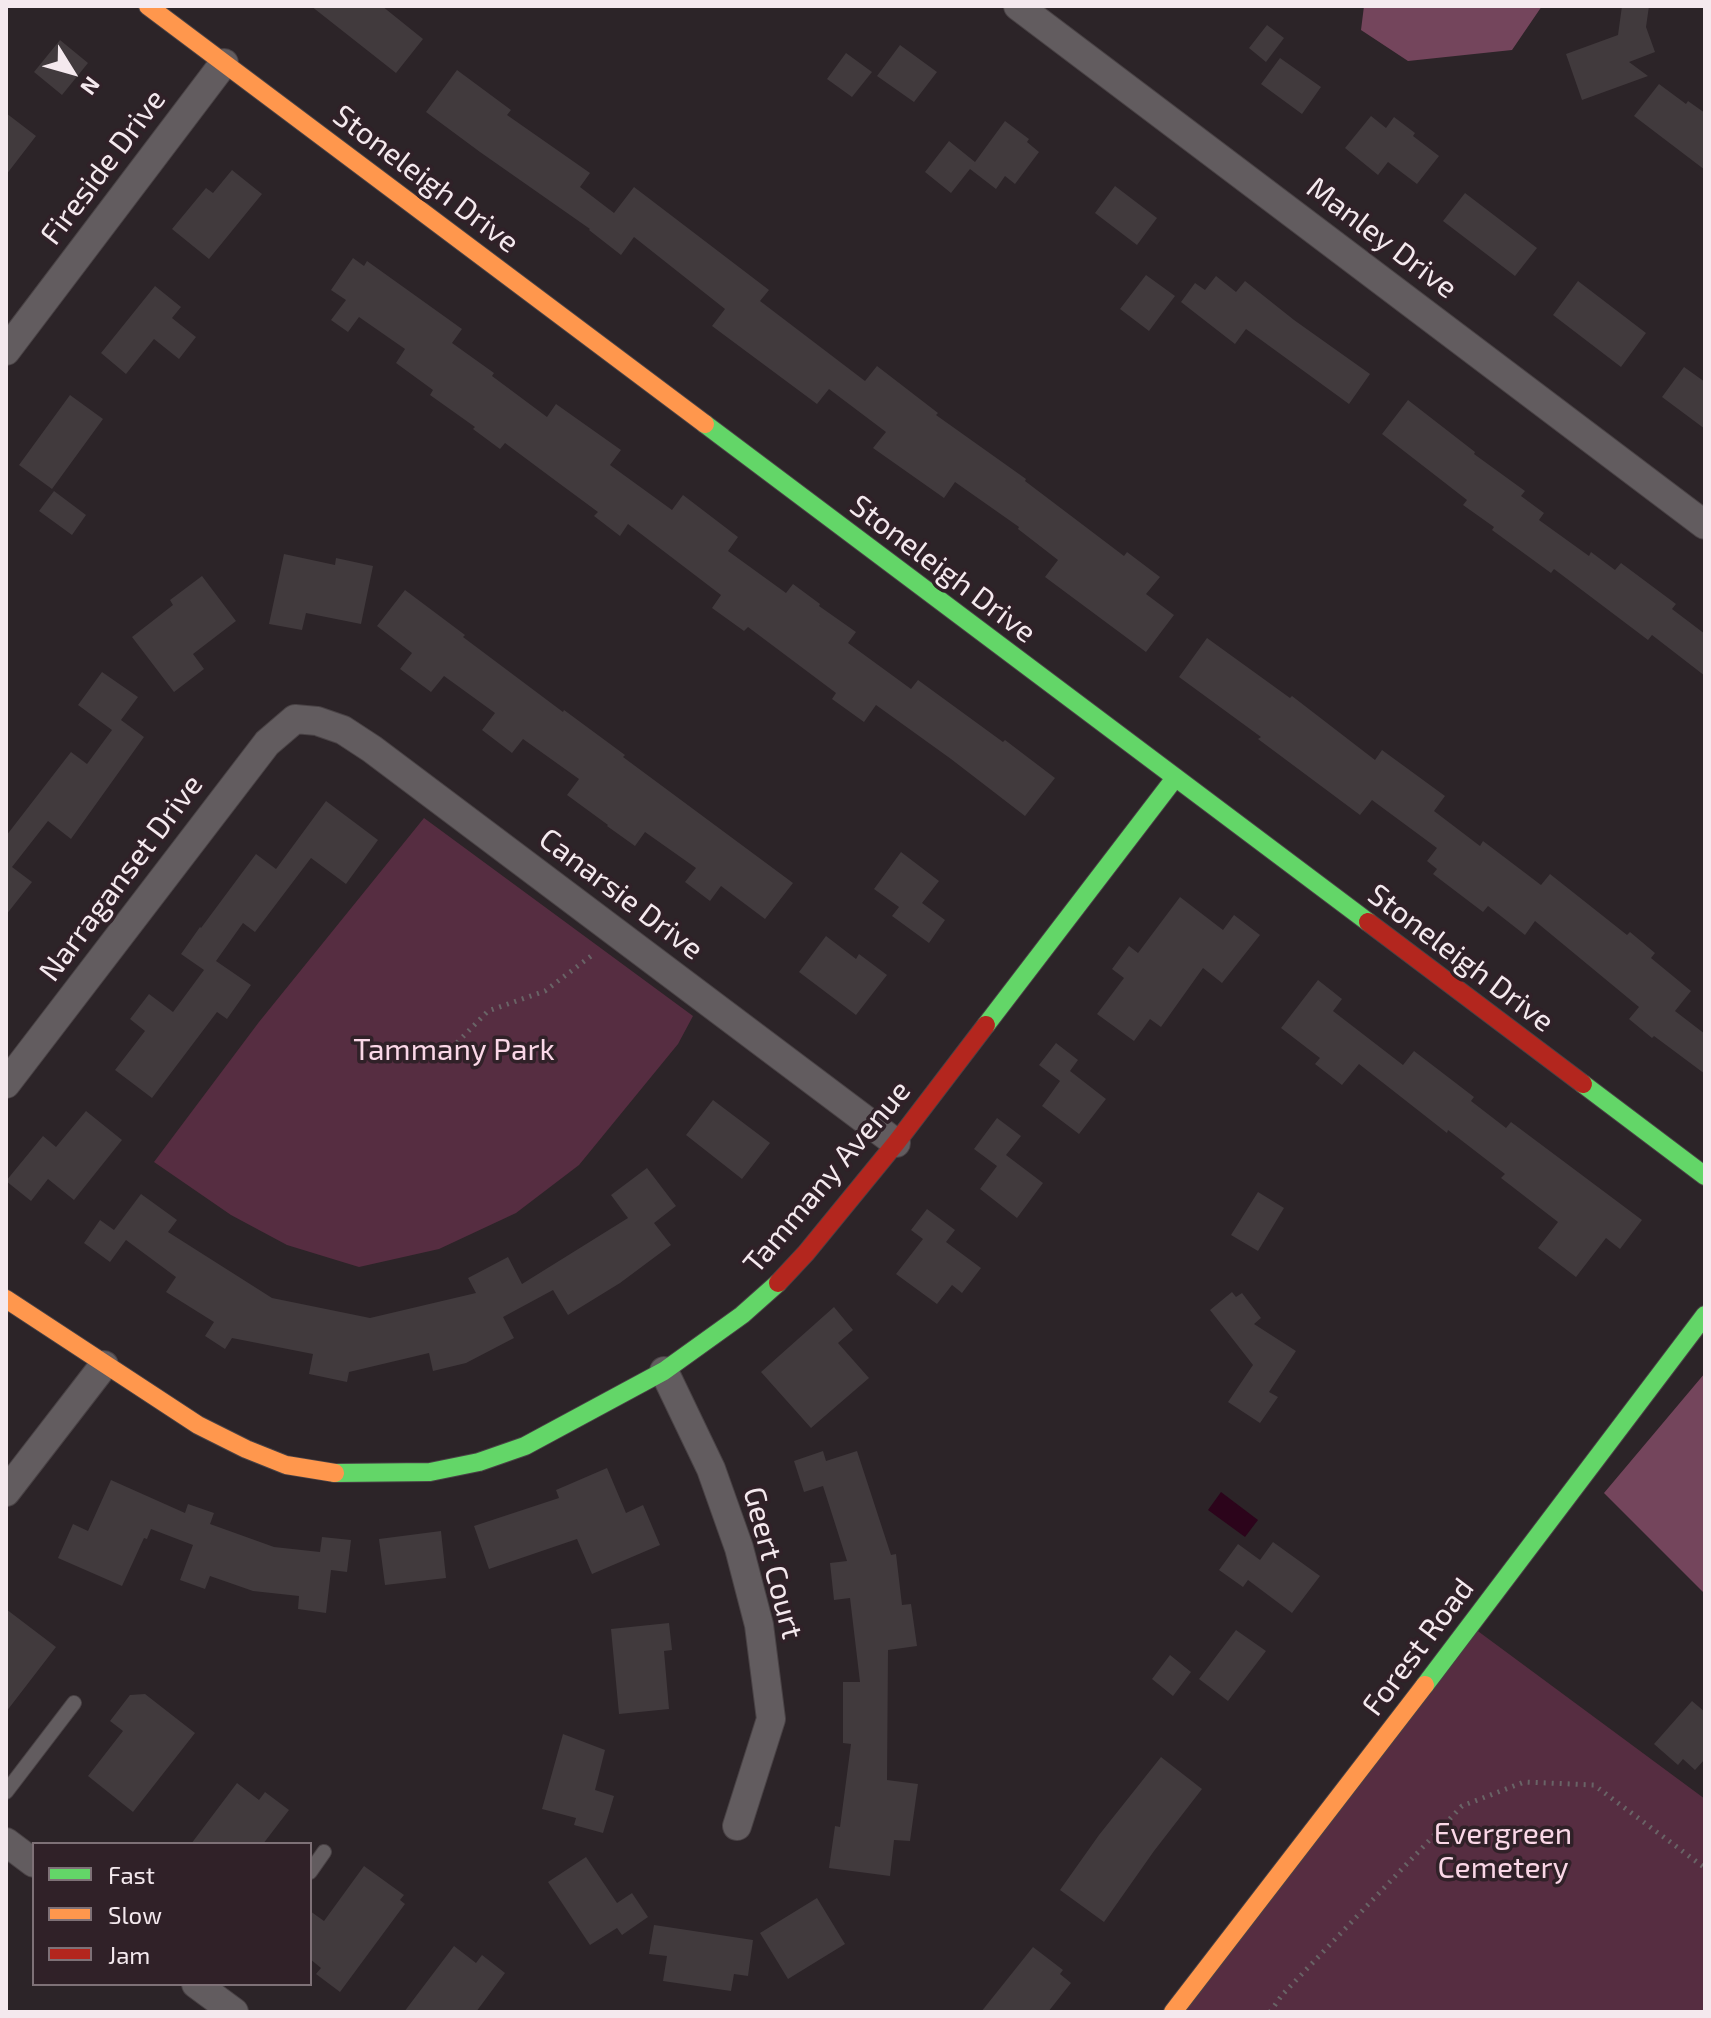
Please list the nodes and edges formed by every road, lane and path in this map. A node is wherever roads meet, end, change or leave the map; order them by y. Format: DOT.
graph roads {
  1 [pos="148,6"];
  2 [pos="1018,6"];
  3 [pos="224,63"];
  4 [pos="6,351"];
  5 [pos="1705,525"];
  6 [pos="295,719"];
  7 [pos="1175,778"];
  8 [pos="591,956"];
  9 [pos="446,1054"];
  10 [pos="6,1084"];
  11 [pos="896,1143"];
  12 [pos="1705,1176"];
  13 [pos="6,1299"];
  14 [pos="1705,1315"];
  15 [pos="104,1365"];
  16 [pos="664,1371"];
  17 [pos="6,1492"];
  18 [pos="74,1703"];
  19 [pos="6,1792"];
  20 [pos="737,1826"];
  21 [pos="6,1842"];
  22 [pos="324,1852"];
  23 [pos="32,1862"];
  24 [pos="1705,1868"];
  25 [pos="312,1869"];
  26 [pos="1173,2012"];
  27 [pos="1270,2012"];
  1 -- 3 [label="street, Stoneleigh Drive"];
  2 -- 5 [label="street, Manley Drive"];
  3 -- 4 [label="street, Fireside Drive"];
  3 -- 7 [label="street, Stoneleigh Drive"];
  6 -- 10 [label="street, Narraganset Drive"];
  6 -- 11 [label="street, Canarsie Drive"];
  7 -- 11 [label="street, Tammany Avenue"];
  7 -- 12 [label="street, Stoneleigh Drive"];
  8 -- 9 [label="path"];
  11 -- 16 [label="street, Tammany Avenue"];
  13 -- 15 [label="street, Tammany Avenue"];
  14 -- 26 [label="street, Forest Road"];
  15 -- 16 [label="street, Tammany Avenue"];
  15 -- 17 [label="street"];
  16 -- 20 [label="street, Geert Court"];
  18 -- 19 [label="lane"];
  21 -- 23 [label="street"];
  22 -- 25 [label="lane"];
  24 -- 27 [label="path"];
}
